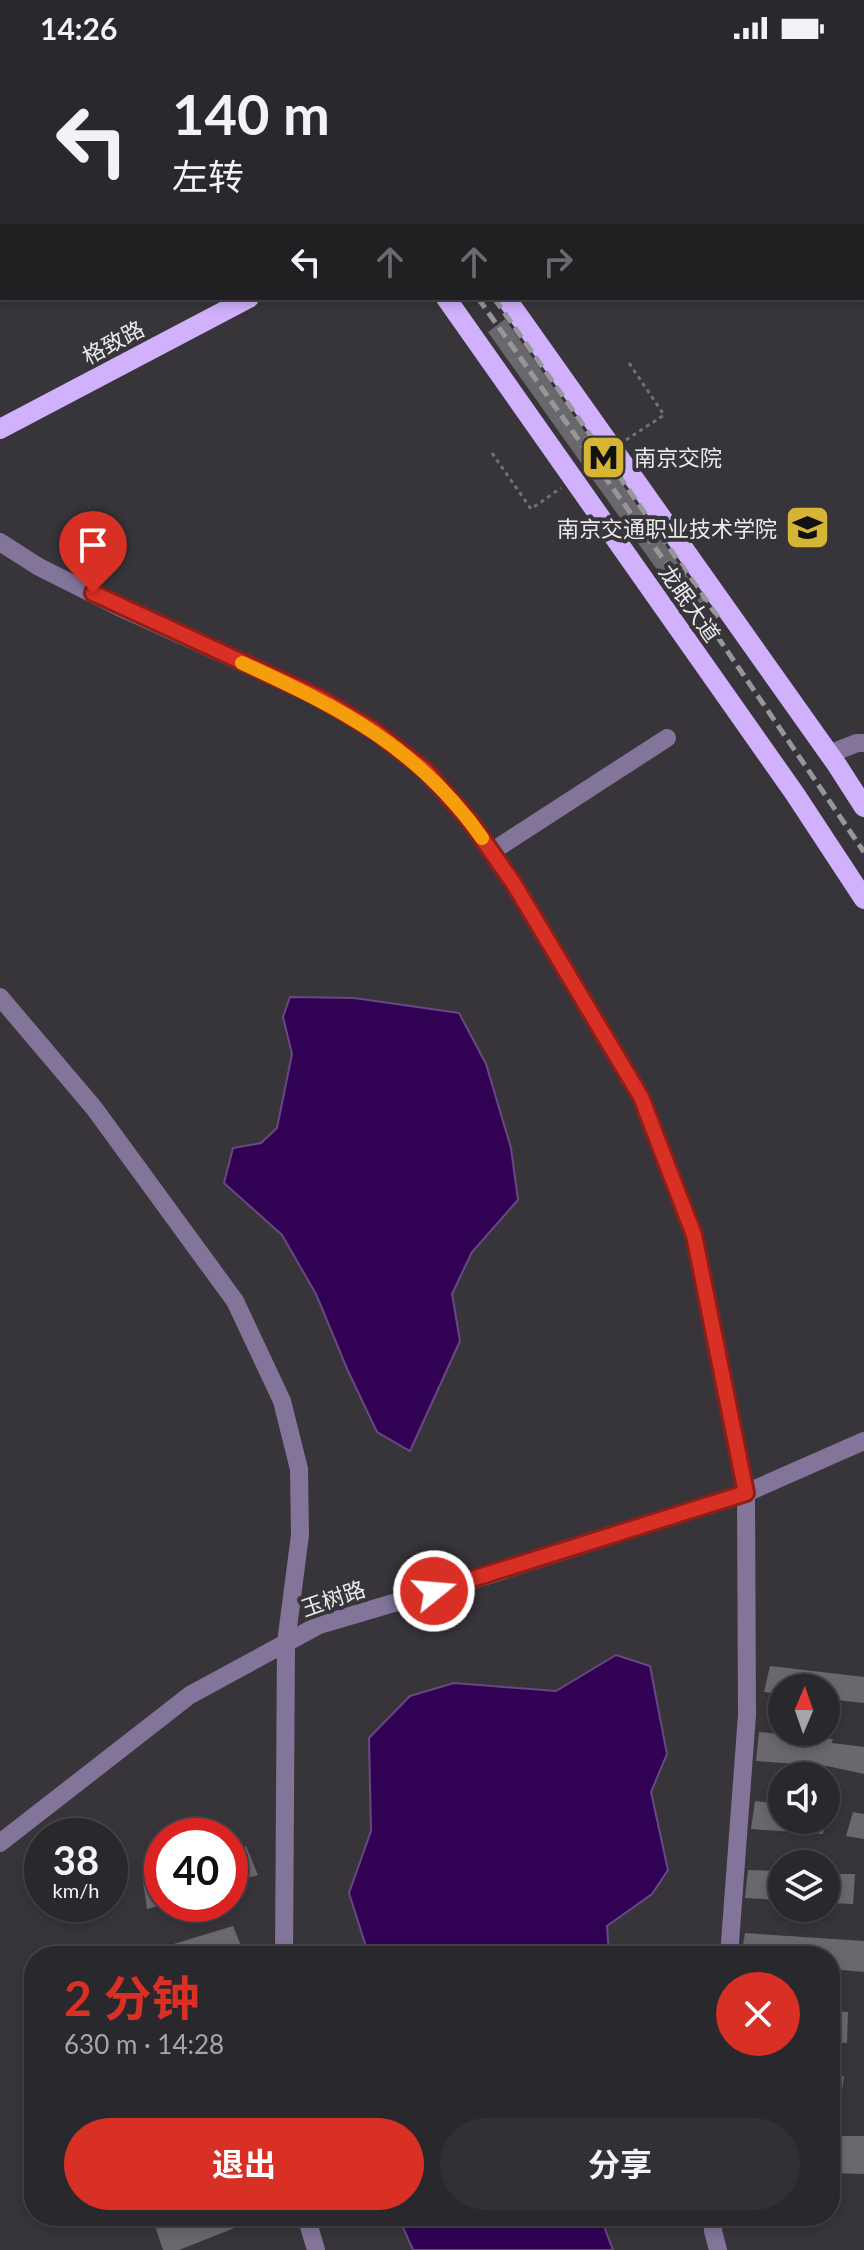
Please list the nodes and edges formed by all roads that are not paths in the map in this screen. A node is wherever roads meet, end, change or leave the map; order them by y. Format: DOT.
graph roads {
  1 [pos="245,300"];
  2 [pos="447,300"];
  3 [pos="507,300"];
  4 [pos="0,429"];
  5 [pos="0,542"];
  6 [pos="667,738"];
  7 [pos="864,743"];
  8 [pos="829,754"];
  9 [pos="864,807"];
  10 [pos="491,852"];
  11 [pos="864,899"];
  12 [pos="0,997"];
  13 [pos="864,1441"];
  14 [pos="746,1493"];
  15 [pos="286,1643"];
  16 [pos="0,1843"];
  17 [pos="284,1946"];
  18 [pos="730,1946"];
  19 [pos="309,2226"];
  20 [pos="713,2226"];
  21 [pos="316,2250"];
  22 [pos="718,2250"];
  1 -- 4 [label="main road, 格致路"];
  2 -- 11 [label="main road, 龙眠大道"];
  3 -- 8 [label="main road, 龙眠大道"];
  5 -- 10 [label="street"];
  6 -- 10 [label="street"];
  7 -- 8 [label="street"];
  8 -- 9 [label="main road, 龙眠大道"];
  10 -- 14 [label="street"];
  12 -- 15 [label="street"];
  13 -- 14 [label="street, 玉树路"];
  14 -- 15 [label="street, 玉树路"];
  14 -- 18 [label="street"];
  15 -- 16 [label="street, 玉树路"];
  15 -- 17 [label="street"];
  19 -- 21 [label="street"];
  20 -- 22 [label="street"];
}
